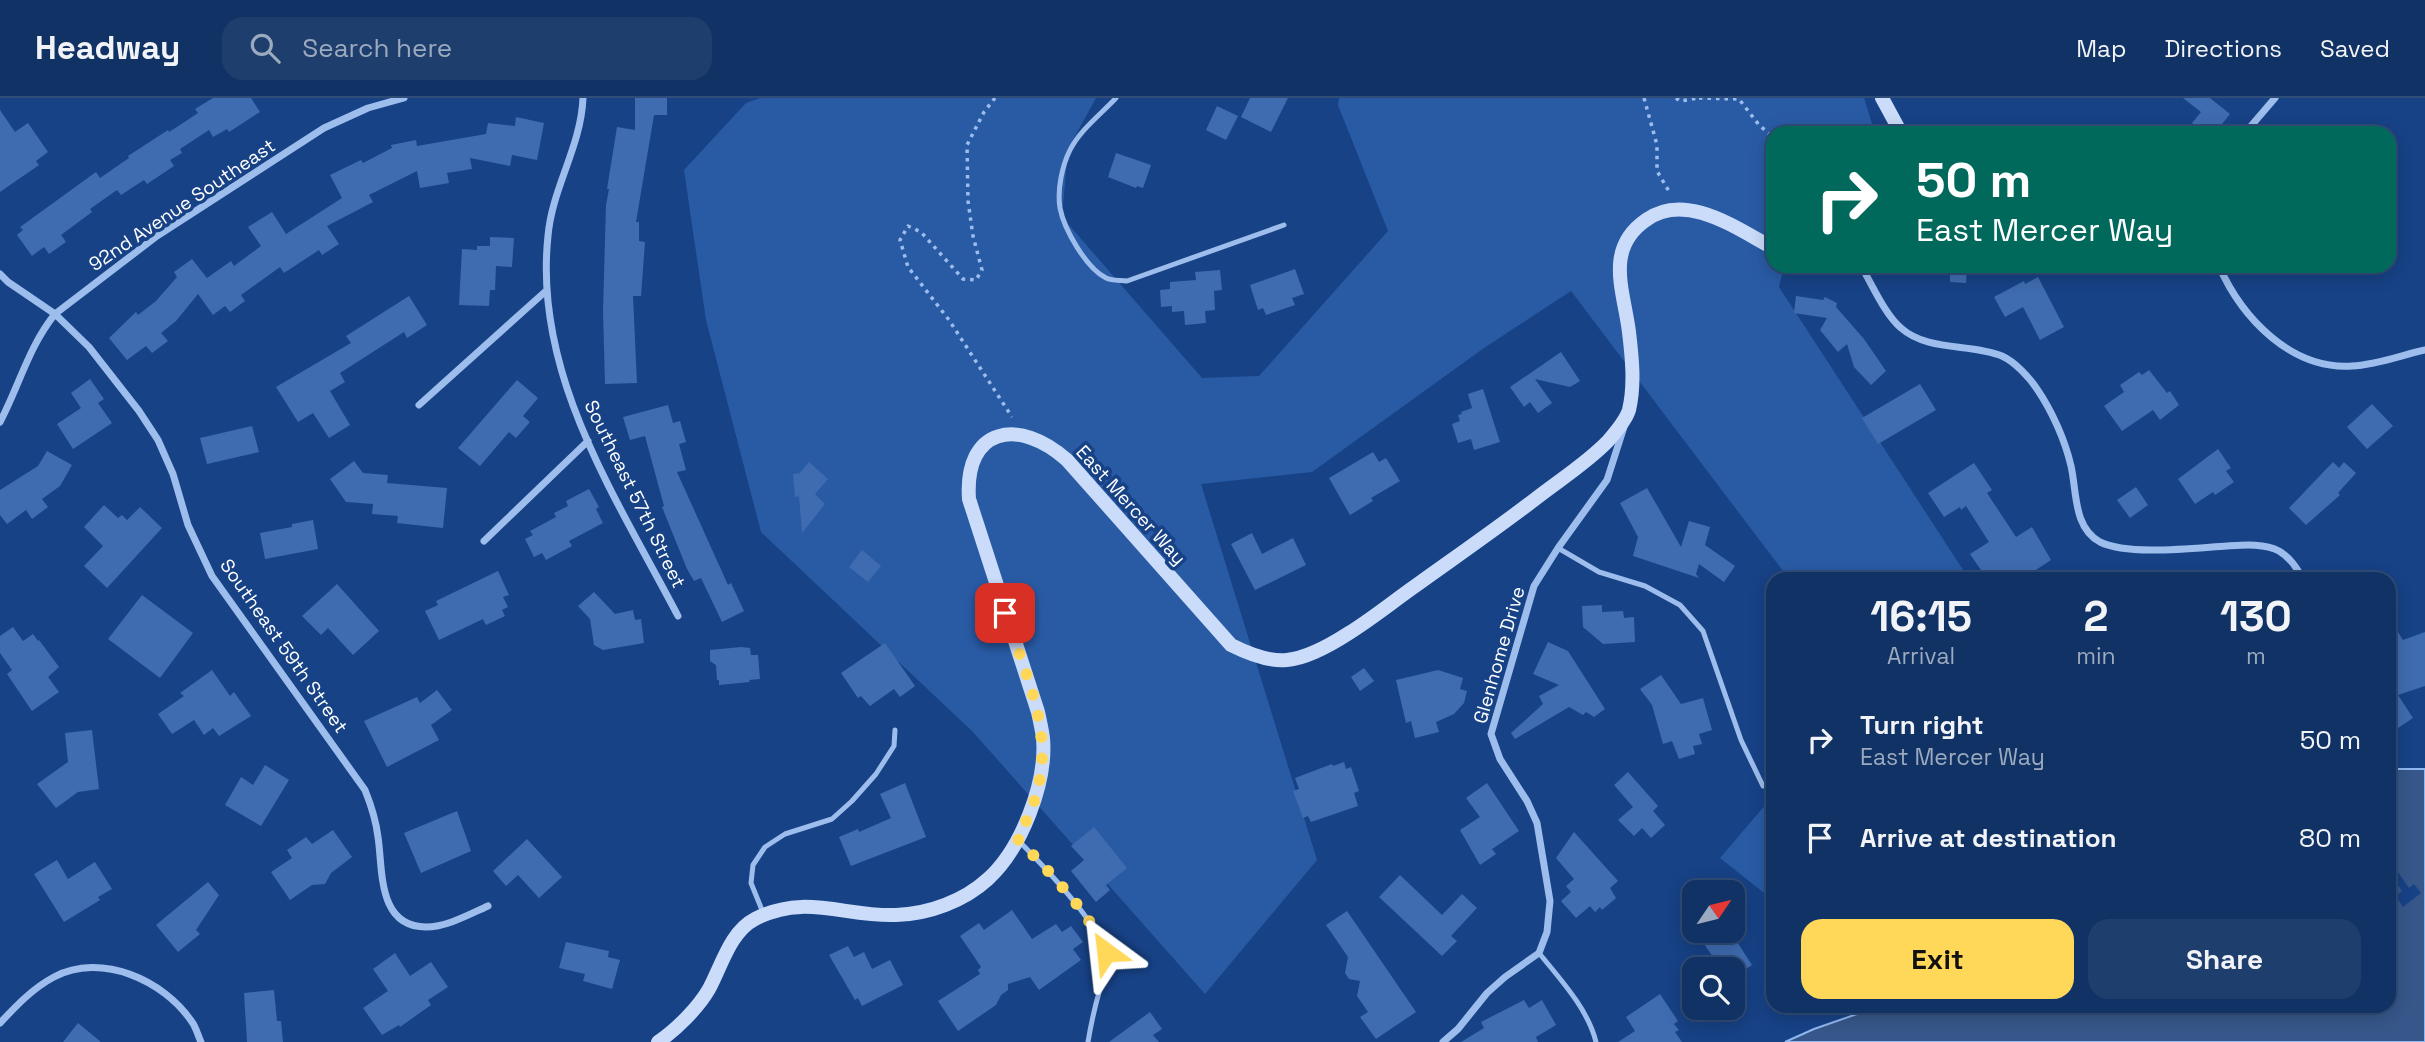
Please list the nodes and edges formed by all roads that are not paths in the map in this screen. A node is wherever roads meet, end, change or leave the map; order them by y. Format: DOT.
graph roads {
  1 [pos="404,98"];
  2 [pos="583,98"];
  3 [pos="1116,98"];
  4 [pos="1882,98"];
  5 [pos="2275,98"];
  6 [pos="1897,126"];
  7 [pos="2251,126"];
  8 [pos="1284,225"];
  9 [pos="1766,244"];
  10 [pos="1866,273"];
  11 [pos="2223,273"];
  12 [pos="0,274"];
  13 [pos="547,290"];
  14 [pos="55,314"];
  15 [pos="2425,350"];
  16 [pos="419,405"];
  17 [pos="1629,413"];
  18 [pos="0,422"];
  19 [pos="588,441"];
  20 [pos="484,541"];
  21 [pos="1558,548"];
  22 [pos="2297,572"];
  23 [pos="678,616"];
  24 [pos="895,730"];
  25 [pos="1763,786"];
  26 [pos="1017,838"];
  27 [pos="488,906"];
  28 [pos="764,915"];
  29 [pos="1539,953"];
  30 [pos="0,1023"];
  31 [pos="201,1042"];
  32 [pos="658,1042"];
  33 [pos="1088,1042"];
  34 [pos="1443,1042"];
  35 [pos="1596,1042"];
  1 -- 14 [label="street, 92nd Avenue Southeast"];
  2 -- 13 [label="street, Southeast 57th Street"];
  3 -- 8 [label="lane"];
  4 -- 6 [label="street"];
  5 -- 7 [label="street"];
  9 -- 17 [label="street"];
  10 -- 22 [label="street"];
  11 -- 15 [label="street"];
  12 -- 14 [label="street, Southeast 59th Street"];
  13 -- 16 [label="street"];
  13 -- 19 [label="street, Southeast 57th Street"];
  14 -- 18 [label="street, 92nd Avenue Southeast"];
  14 -- 27 [label="street, Southeast 59th Street"];
  17 -- 21 [label="street, Glenhome Drive"];
  17 -- 26 [label="street, East Mercer Way"];
  19 -- 20 [label="street"];
  19 -- 23 [label="street, Southeast 57th Street"];
  21 -- 25 [label="lane"];
  21 -- 29 [label="street, Glenhome Drive"];
  24 -- 28 [label="lane"];
  26 -- 28 [label="street"];
  26 -- 33 [label="lane"];
  28 -- 32 [label="street"];
  29 -- 34 [label="street"];
  29 -- 35 [label="lane"];
  30 -- 31 [label="street"];
}
